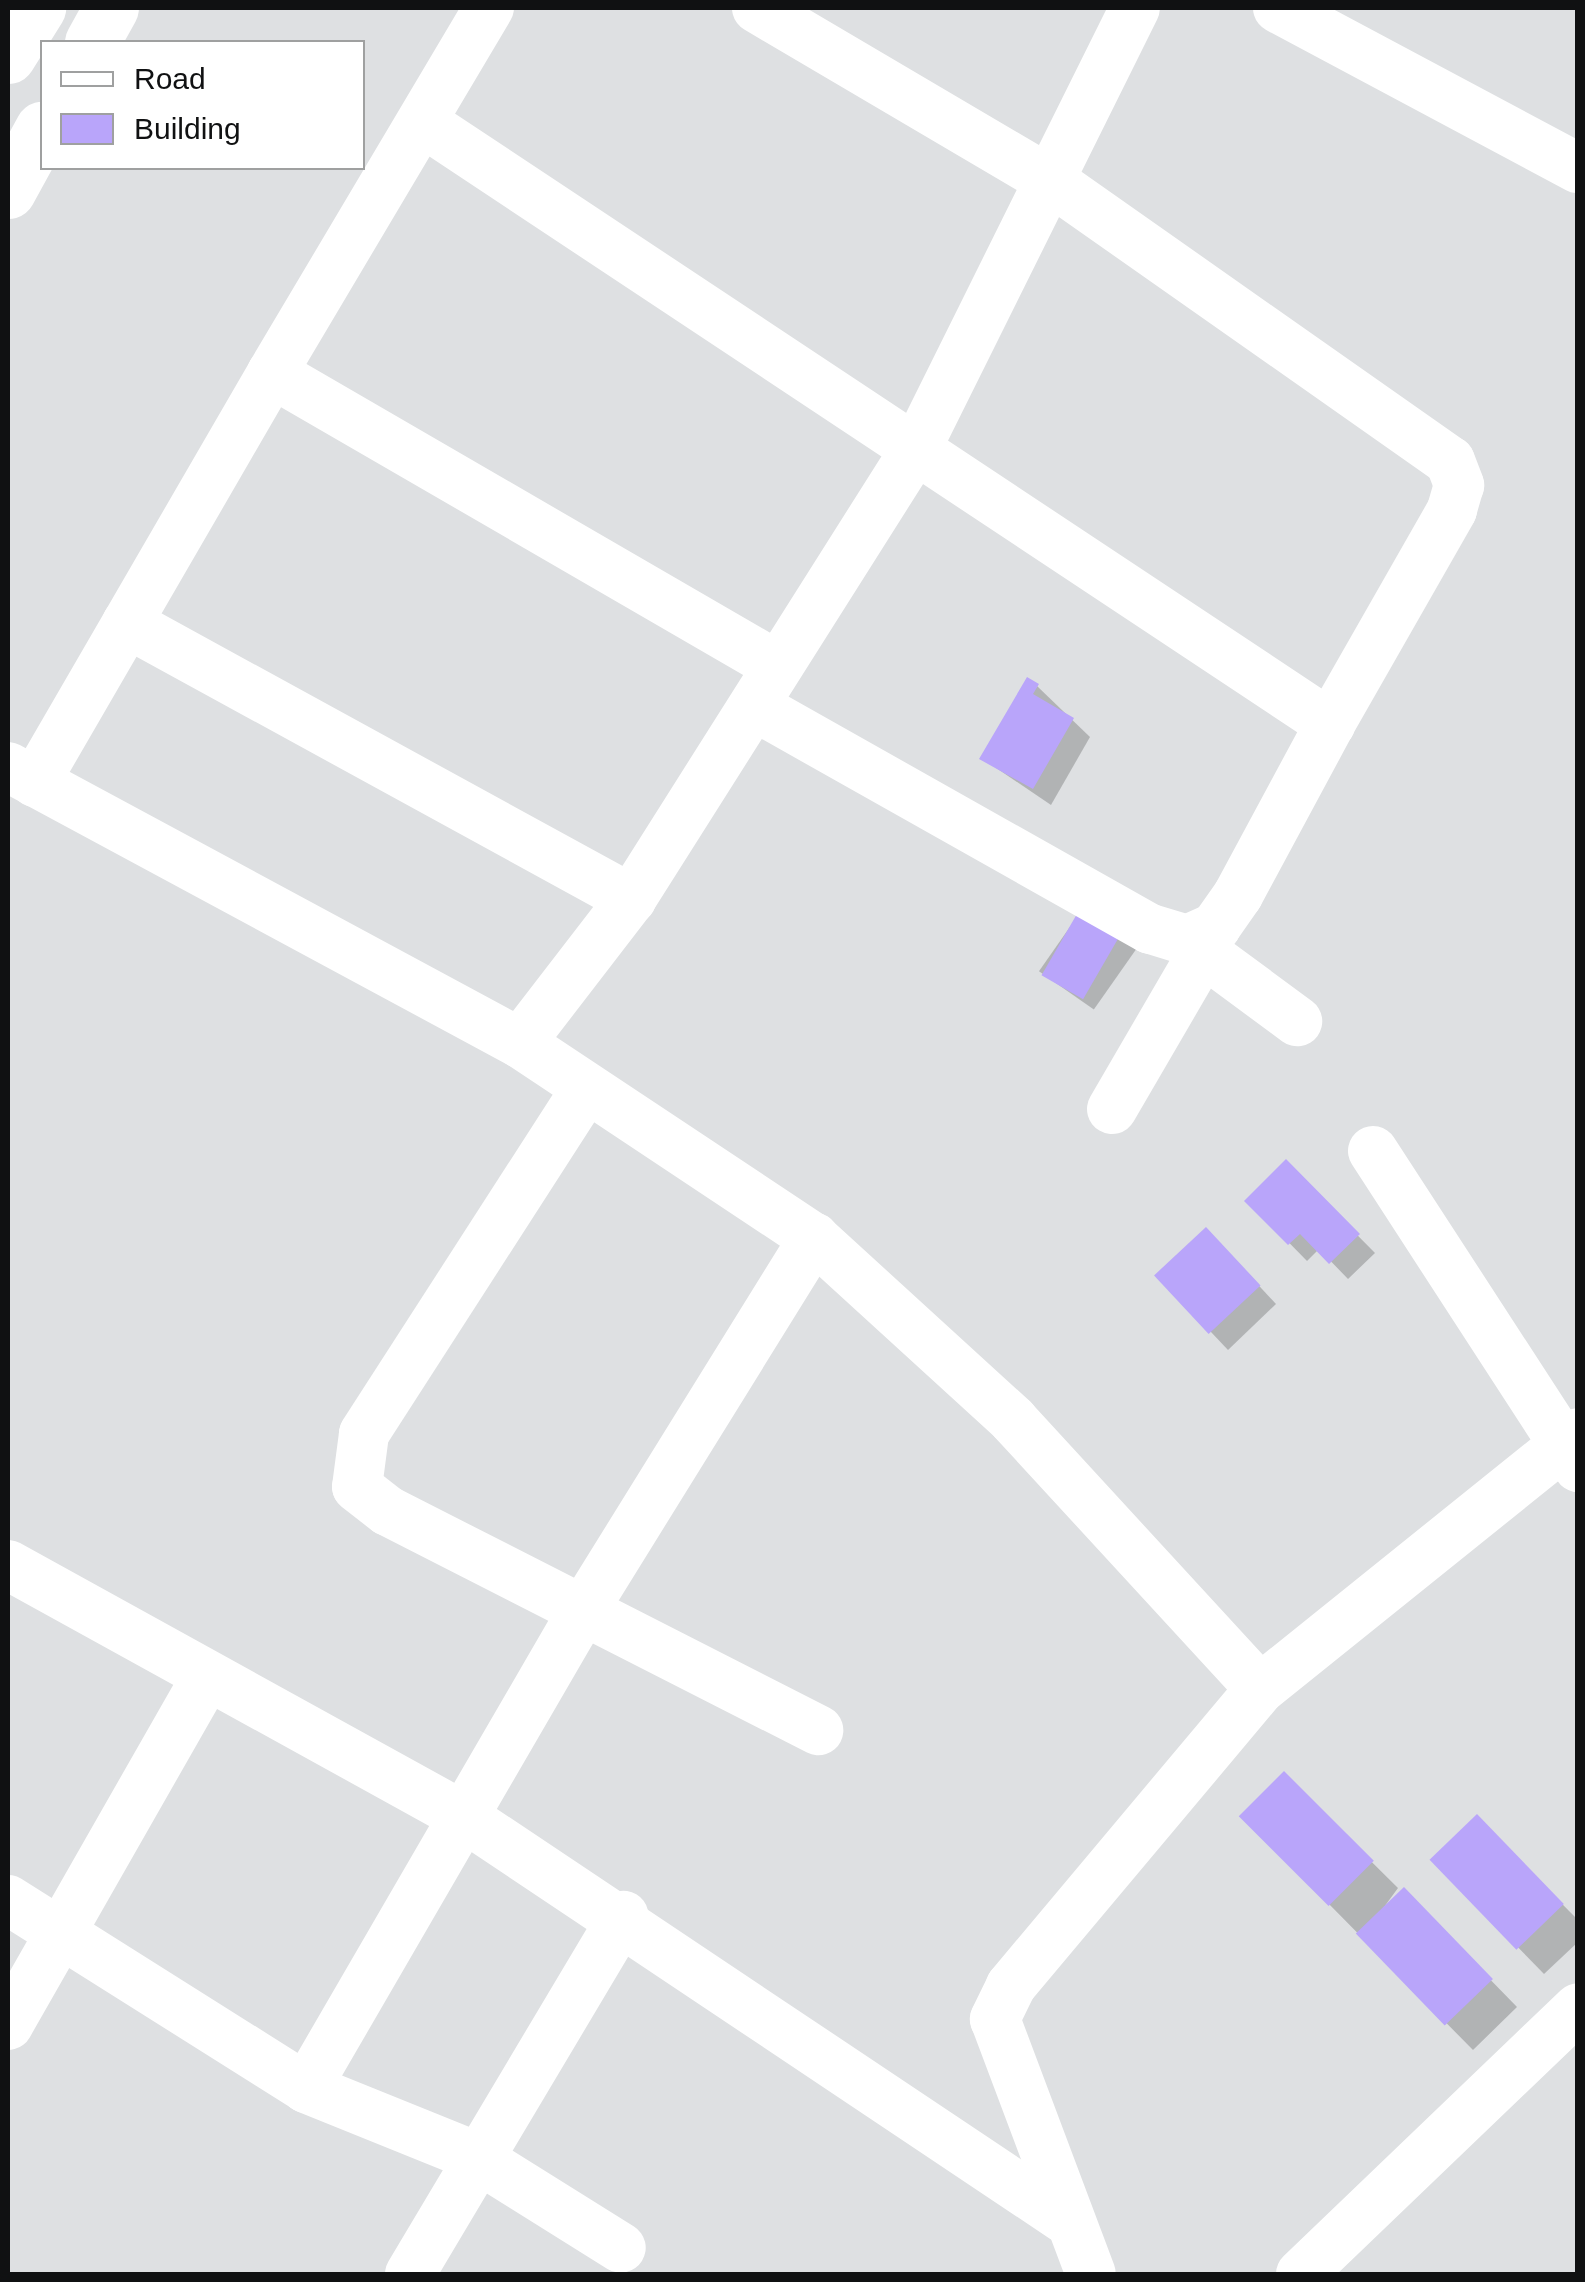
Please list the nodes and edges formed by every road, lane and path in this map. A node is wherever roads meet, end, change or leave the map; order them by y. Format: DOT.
graph roads {
  1 [pos="38,8"];
  2 [pos="111,8"];
  3 [pos="489,8"];
  4 [pos="757,8"];
  5 [pos="1135,8"];
  6 [pos="1278,8"];
  7 [pos="93,40"];
  8 [pos="8,56"];
  9 [pos="426,125"];
  10 [pos="40,133"];
  11 [pos="1578,168"];
  12 [pos="1054,184"];
  13 [pos="8,191"];
  14 [pos="272,373"];
  15 [pos="917,447"];
  16 [pos="128,623"];
  17 [pos="766,686"];
  18 [pos="1330,724"];
  19 [pos="21,774"];
  20 [pos="631,899"];
  21 [pos="1194,948"];
  22 [pos="1297,1022"];
  23 [pos="520,1043"];
  24 [pos="586,1090"];
  25 [pos="1112,1109"];
  26 [pos="1373,1151"];
  27 [pos="814,1238"];
  28 [pos="1572,1447"];
  29 [pos="8,1565"];
  30 [pos="584,1609"];
  31 [pos="205,1679"];
  32 [pos="1260,1689"];
  33 [pos="818,1730"];
  34 [pos="461,1815"];
  35 [pos="8,1900"];
  36 [pos="624,1916"];
  37 [pos="60,1932"];
  38 [pos="1578,2008"];
  39 [pos="8,2025"];
  40 [pos="306,2088"];
  41 [pos="474,2156"];
  42 [pos="1064,2218"];
  43 [pos="621,2248"];
  44 [pos="410,2274"];
  45 [pos="1090,2274"];
  46 [pos="1301,2274"];
  1 -- 8 [label="street"];
  2 -- 7 [label="street"];
  3 -- 9 [label="street"];
  4 -- 12 [label="street"];
  5 -- 12 [label="street"];
  6 -- 11 [label="street"];
  9 -- 14 [label="street"];
  9 -- 15 [label="street"];
  10 -- 13 [label="street"];
  12 -- 15 [label="street"];
  12 -- 18 [label="street"];
  14 -- 16 [label="street"];
  14 -- 17 [label="street"];
  15 -- 17 [label="street"];
  15 -- 18 [label="street"];
  16 -- 19 [label="street"];
  16 -- 20 [label="street"];
  17 -- 20 [label="street"];
  17 -- 21 [label="street"];
  18 -- 21 [label="street"];
  19 -- 23 [label="street"];
  20 -- 23 [label="street"];
  21 -- 22 [label="street"];
  21 -- 25 [label="street"];
  23 -- 24 [label="street"];
  24 -- 27 [label="street"];
  24 -- 30 [label="street"];
  26 -- 28 [label="street"];
  27 -- 30 [label="street"];
  27 -- 32 [label="street"];
  28 -- 32 [label="street"];
  29 -- 31 [label="street"];
  30 -- 33 [label="street"];
  30 -- 34 [label="street"];
  31 -- 34 [label="street"];
  31 -- 37 [label="street"];
  32 -- 42 [label="street"];
  34 -- 36 [label="street"];
  34 -- 40 [label="street"];
  35 -- 37 [label="street"];
  36 -- 41 [label="street"];
  36 -- 42 [label="street"];
  37 -- 39 [label="street"];
  37 -- 40 [label="street"];
  38 -- 46 [label="street"];
  40 -- 41 [label="street"];
  41 -- 43 [label="street"];
  41 -- 44 [label="street"];
  42 -- 45 [label="street"];
}
